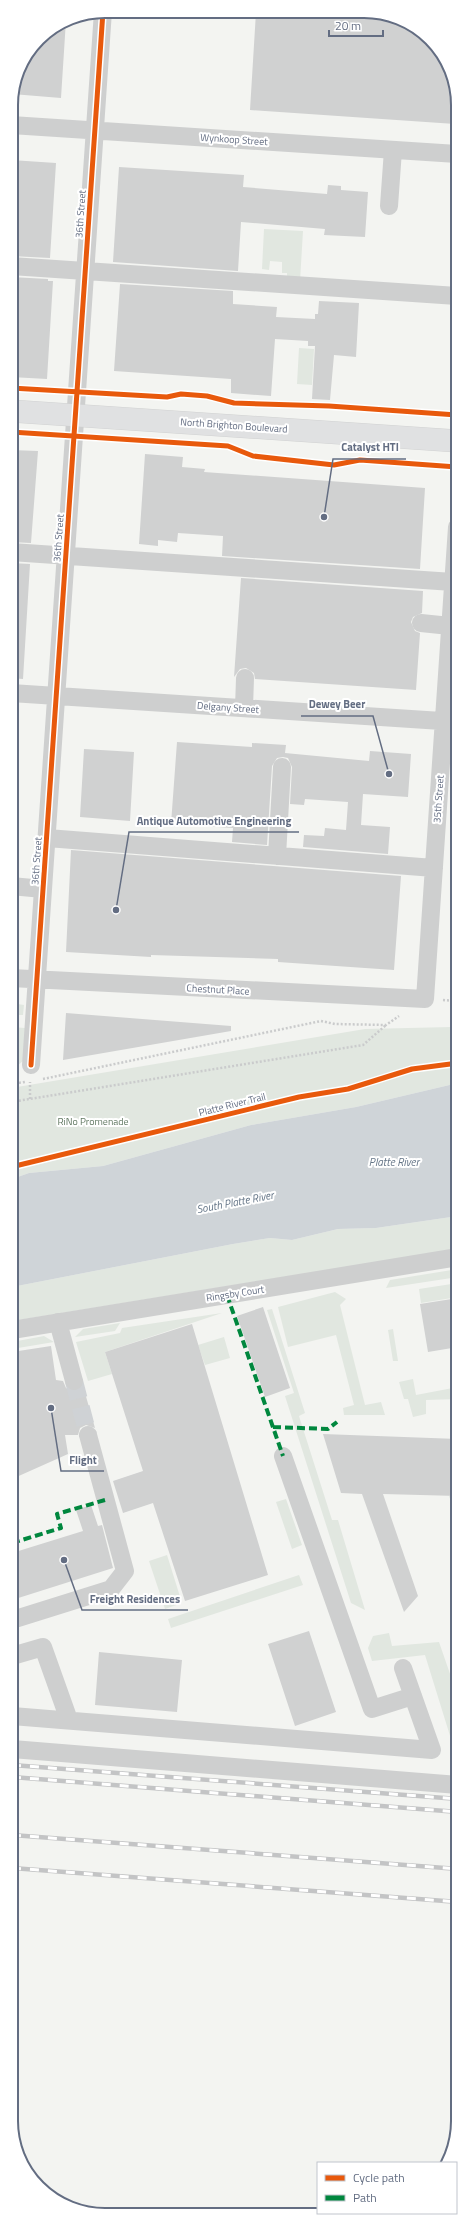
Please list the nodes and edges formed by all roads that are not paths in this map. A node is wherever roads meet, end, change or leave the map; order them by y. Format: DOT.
graph roads {
  1 [pos="103,18"];
  2 [pos="18,125"];
  3 [pos="95,130"];
  4 [pos="393,150"];
  5 [pos="451,154"];
  6 [pos="389,206"];
  7 [pos="18,266"];
  8 [pos="86,270"];
  9 [pos="451,296"];
  10 [pos="18,411"];
  11 [pos="75,414"];
  12 [pos="451,441"];
  13 [pos="18,552"];
  14 [pos="66,555"];
  15 [pos="451,582"];
  16 [pos="421,623"];
  17 [pos="451,629"];
  18 [pos="245,678"];
  19 [pos="18,693"];
  20 [pos="56,696"];
  21 [pos="244,708"];
  22 [pos="451,722"];
  23 [pos="282,767"];
  24 [pos="47,838"];
  25 [pos="278,856"];
  26 [pos="434,868"];
  27 [pos="18,887"];
  28 [pos="43,889"];
  29 [pos="18,979"];
  30 [pos="37,980"];
  31 [pos="425,999"];
  32 [pos="31,1065"];
  33 [pos="451,1258"];
  34 [pos="58,1322"];
  35 [pos="18,1329"];
  36 [pos="74,1381"];
  37 [pos="88,1435"];
  38 [pos="284,1456"];
  39 [pos="18,1618"];
  40 [pos="18,1654"];
  41 [pos="403,1668"];
  42 [pos="413,1696"];
  43 [pos="18,1716"];
  44 [pos="69,1720"];
  45 [pos="18,1749"];
  46 [pos="451,1784"];
  1 -- 3 [label="street, 36th Street"];
  2 -- 3 [label="street, Wynkoop Street"];
  3 -- 4 [label="street, Wynkoop Street"];
  3 -- 8 [label="street, 36th Street"];
  4 -- 5 [label="street, Wynkoop Street"];
  4 -- 6 [label="street"];
  7 -- 8 [label="street"];
  8 -- 9 [label="street"];
  8 -- 11 [label="street, 36th Street"];
  10 -- 11 [label="main road, North Brighton Boulevard"];
  11 -- 12 [label="main road, North Brighton Boulevard"];
  11 -- 14 [label="street, 36th Street"];
  13 -- 14 [label="street"];
  14 -- 15 [label="street"];
  14 -- 20 [label="street, 36th Street"];
  16 -- 17 [label="street"];
  18 -- 21 [label="street"];
  19 -- 20 [label="street, Delgany Street"];
  20 -- 21 [label="street, Delgany Street"];
  20 -- 24 [label="street, 36th Street"];
  21 -- 22 [label="street, Delgany Street"];
  22 -- 26 [label="street, 35th Street"];
  23 -- 25 [label="street"];
  24 -- 25 [label="street"];
  24 -- 28 [label="street, 36th Street"];
  25 -- 26 [label="street"];
  26 -- 31 [label="street, 35th Street"];
  27 -- 28 [label="street"];
  28 -- 30 [label="street, 36th Street"];
  29 -- 30 [label="street, Chestnut Place"];
  30 -- 31 [label="street, Chestnut Place"];
  30 -- 32 [label="street, 36th Street"];
  33 -- 34 [label="street, Ringsby Court"];
  34 -- 35 [label="street, Ringsby Court"];
  34 -- 36 [label="street"];
  37 -- 39 [label="street"];
  38 -- 42 [label="street"];
  40 -- 44 [label="street"];
  41 -- 42 [label="street"];
  42 -- 44 [label="street"];
  43 -- 44 [label="street"];
  45 -- 46 [label="street"];
}
